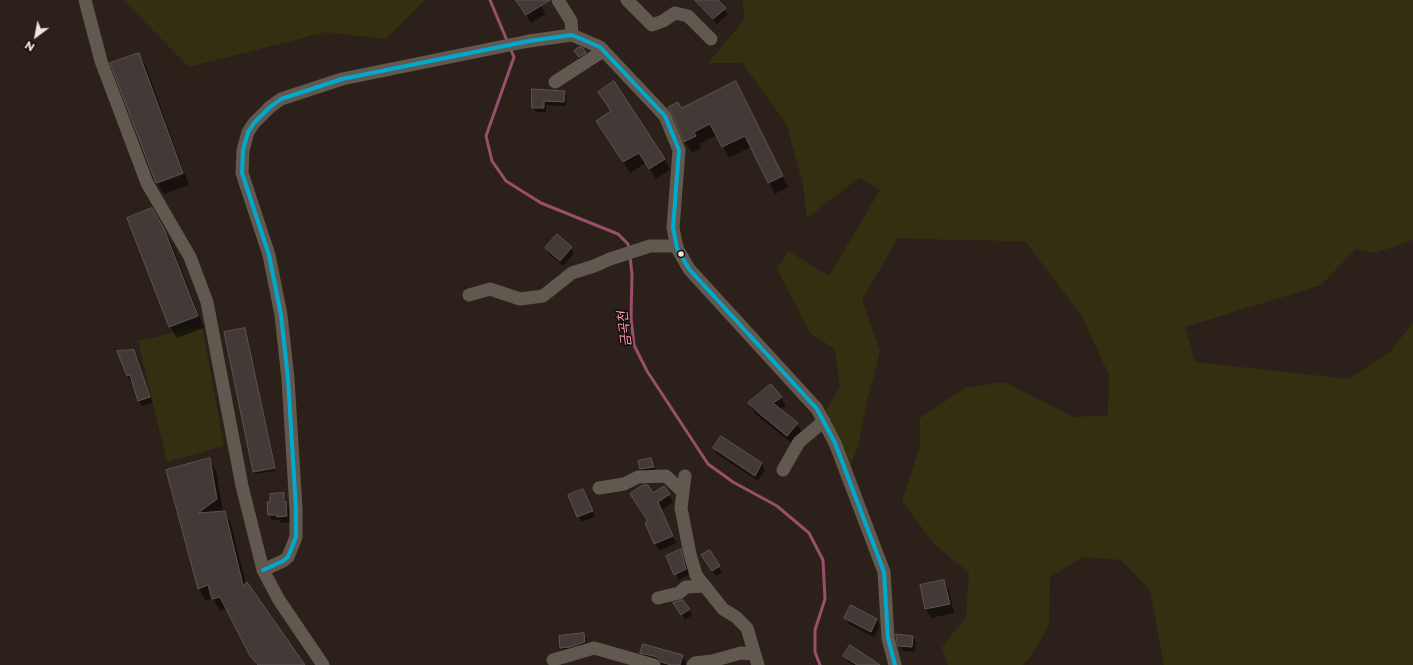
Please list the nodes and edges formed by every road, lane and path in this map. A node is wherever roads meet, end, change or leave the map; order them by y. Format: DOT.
graph roads {
  1 [pos="85,0"];
  2 [pos="627,0"];
  3 [pos="561,1"];
  4 [pos="572,35"];
  5 [pos="711,39"];
  6 [pos="603,51"];
  7 [pos="556,82"];
  8 [pos="677,246"];
  9 [pos="469,295"];
  10 [pos="824,421"];
  11 [pos="783,470"];
  12 [pos="684,476"];
  13 [pos="599,488"];
  14 [pos="683,492"];
  15 [pos="260,556"];
  16 [pos="282,562"];
  17 [pos="263,570"];
  18 [pos="705,586"];
  19 [pos="658,598"];
  20 [pos="553,660"];
  21 [pos="756,660"];
  22 [pos="323,665"];
  23 [pos="654,665"];
  24 [pos="693,665"];
  25 [pos="895,665"];
  1 -- 15 [label="street"];
  2 -- 5 [label="street"];
  3 -- 4 [label="street"];
  4 -- 6 [label="street"];
  4 -- 16 [label="street"];
  6 -- 7 [label="street"];
  6 -- 8 [label="street"];
  8 -- 9 [label="street"];
  8 -- 10 [label="street"];
  10 -- 11 [label="street"];
  10 -- 25 [label="street"];
  12 -- 14 [label="street"];
  13 -- 14 [label="street"];
  14 -- 18 [label="street"];
  15 -- 16 [label="street"];
  15 -- 17 [label="street"];
  16 -- 17 [label="street"];
  17 -- 22 [label="street"];
  18 -- 19 [label="street"];
  18 -- 21 [label="street"];
  20 -- 23 [label="street"];
  21 -- 24 [label="street"];
}
